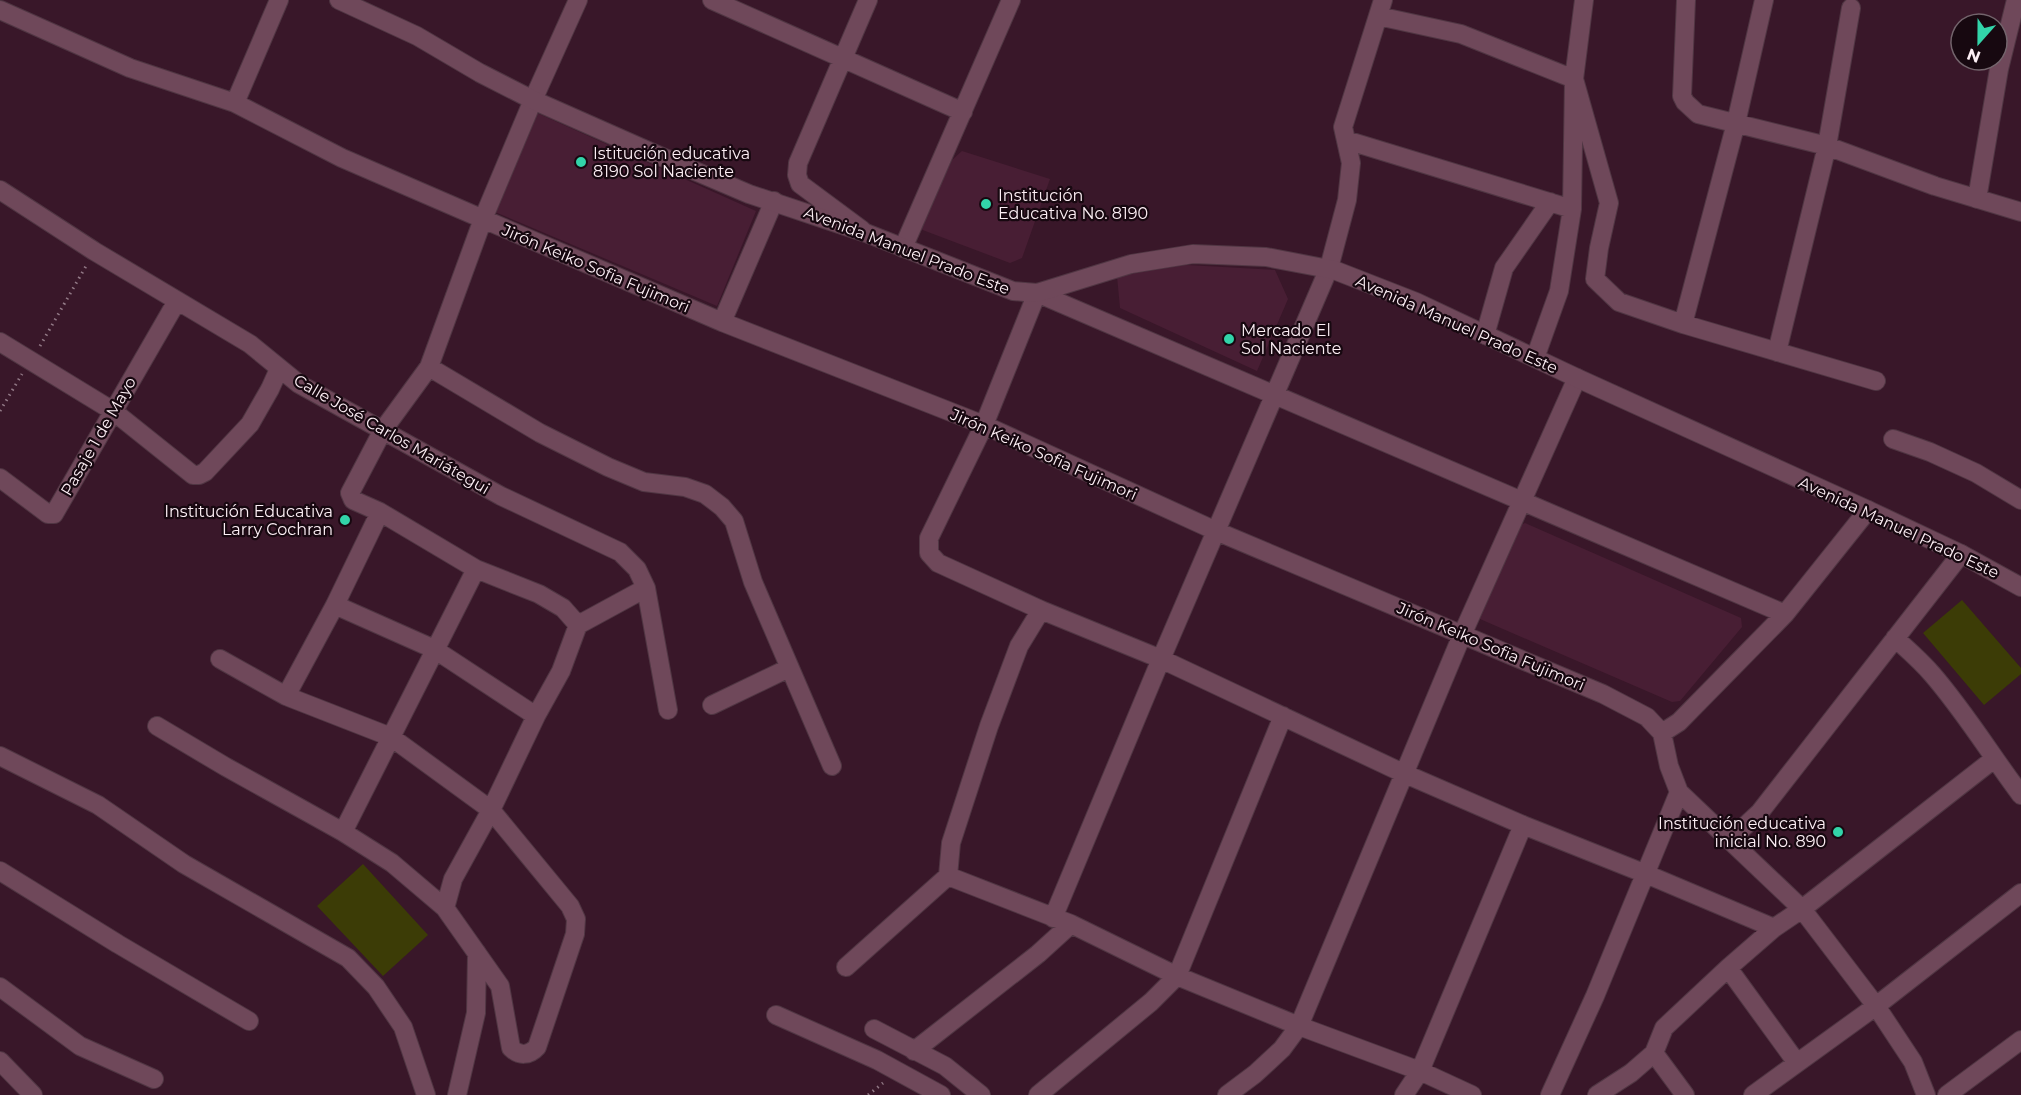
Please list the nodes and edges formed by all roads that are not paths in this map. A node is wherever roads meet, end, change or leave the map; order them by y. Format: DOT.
graph roads {
  1 [pos="279,0"];
  2 [pos="339,0"];
  3 [pos="578,0"];
  4 [pos="712,0"];
  5 [pos="868,0"];
  6 [pos="1011,0"];
  7 [pos="1584,0"];
  8 [pos="1686,0"];
  9 [pos="1764,0"];
  10 [pos="2016,0"];
  11 [pos="4,7"];
  12 [pos="1380,8"];
  13 [pos="1851,8"];
  14 [pos="842,58"];
  15 [pos="1574,79"];
  16 [pos="533,100"];
  17 [pos="235,104"];
  18 [pos="963,112"];
  19 [pos="1736,123"];
  20 [pos="1346,140"];
  21 [pos="1827,146"];
  22 [pos="0,190"];
  23 [pos="1977,199"];
  24 [pos="774,201"];
  25 [pos="1550,202"];
  26 [pos="1572,209"];
  27 [pos="2021,212"];
  28 [pos="483,219"];
  29 [pos="866,233"];
  30 [pos="903,248"];
  31 [pos="1329,268"];
  32 [pos="1037,293"];
  33 [pos="177,301"];
  34 [pos="722,322"];
  35 [pos="1683,324"];
  36 [pos="1485,334"];
  37 [pos="0,342"];
  38 [pos="1777,352"];
  39 [pos="1535,358"];
  40 [pos="429,367"];
  41 [pos="279,369"];
  42 [pos="1577,378"];
  43 [pos="1876,381"];
  44 [pos="1275,394"];
  45 [pos="113,411"];
  46 [pos="984,425"];
  47 [pos="383,430"];
  48 [pos="1893,439"];
  49 [pos="0,478"];
  50 [pos="2021,500"];
  51 [pos="1521,503"];
  52 [pos="1868,510"];
  53 [pos="380,512"];
  54 [pos="1216,531"];
  55 [pos="1961,554"];
  56 [pos="476,569"];
  57 [pos="2021,587"];
  58 [pos="646,588"];
  59 [pos="335,605"];
  60 [pos="1041,610"];
  61 [pos="1785,614"];
  62 [pos="578,625"];
  63 [pos="1462,635"];
  64 [pos="1895,638"];
  65 [pos="434,649"];
  66 [pos="220,659"];
  67 [pos="1161,659"];
  68 [pos="789,668"];
  69 [pos="286,696"];
  70 [pos="712,705"];
  71 [pos="668,710"];
  72 [pos="536,716"];
  73 [pos="1282,716"];
  74 [pos="157,726"];
  75 [pos="1662,733"];
  76 [pos="391,737"];
  77 [pos="0,756"];
  78 [pos="1994,759"];
  79 [pos="832,766"];
  80 [pos="1403,773"];
  81 [pos="1679,792"];
  82 [pos="2021,795"];
  83 [pos="491,810"];
  84 [pos="1523,825"];
  85 [pos="343,832"];
  86 [pos="1731,839"];
  87 [pos="0,871"];
  88 [pos="1646,874"];
  89 [pos="948,876"];
  90 [pos="2021,893"];
  91 [pos="446,908"];
  92 [pos="1802,909"];
  93 [pos="1053,918"];
  94 [pos="1071,924"];
  95 [pos="1774,928"];
  96 [pos="477,952"];
  97 [pos="846,967"];
  98 [pos="1728,968"];
  99 [pos="1178,976"];
  100 [pos="0,987"];
  101 [pos="1876,1006"];
  102 [pos="776,1015"];
  103 [pos="249,1021"];
  104 [pos="1299,1026"];
  105 [pos="874,1029"];
  106 [pos="2021,1040"];
  107 [pos="914,1051"];
  108 [pos="1654,1053"];
  109 [pos="0,1061"];
  110 [pos="1797,1064"];
  111 [pos="1420,1071"];
  112 [pos="154,1079"];
  113 [pos="33,1095"];
  114 [pos="426,1095"];
  115 [pos="457,1095"];
  116 [pos="941,1095"];
  117 [pos="981,1095"];
  118 [pos="1038,1095"];
  119 [pos="1227,1095"];
  120 [pos="1404,1095"];
  121 [pos="1472,1095"];
  122 [pos="1550,1095"];
  123 [pos="1597,1095"];
  124 [pos="1685,1095"];
  125 [pos="1753,1095"];
  126 [pos="1926,1095"];
  127 [pos="1947,1095"];
  1 -- 17 [label="street"];
  2 -- 16 [label="street, Avenida Manuel Prado Este"];
  3 -- 16 [label="street"];
  4 -- 14 [label="street"];
  5 -- 14 [label="street"];
  6 -- 18 [label="street"];
  7 -- 15 [label="street"];
  8 -- 19 [label="street"];
  9 -- 19 [label="street"];
  10 -- 23 [label="street"];
  11 -- 17 [label="street, Jirón Keiko Sofia Fujimori"];
  12 -- 15 [label="street"];
  12 -- 20 [label="street"];
  13 -- 21 [label="street"];
  14 -- 18 [label="street"];
  14 -- 29 [label="street"];
  15 -- 26 [label="street"];
  15 -- 35 [label="street"];
  16 -- 24 [label="street, Avenida Manuel Prado Este"];
  16 -- 28 [label="street"];
  17 -- 28 [label="street, Jirón Keiko Sofia Fujimori"];
  18 -- 30 [label="street"];
  19 -- 21 [label="street"];
  19 -- 35 [label="street"];
  20 -- 25 [label="street"];
  20 -- 31 [label="street"];
  21 -- 23 [label="street"];
  21 -- 38 [label="street"];
  22 -- 33 [label="street, Calle José Carlos Mariátegui"];
  23 -- 27 [label="street"];
  24 -- 29 [label="street, Avenida Manuel Prado Este"];
  24 -- 34 [label="street"];
  25 -- 26 [label="street"];
  25 -- 36 [label="street"];
  26 -- 39 [label="street"];
  28 -- 34 [label="street, Jirón Keiko Sofia Fujimori"];
  28 -- 40 [label="street"];
  29 -- 30 [label="street, Avenida Manuel Prado Este"];
  30 -- 32 [label="street, Avenida Manuel Prado Este"];
  31 -- 32 [label="street, Avenida Manuel Prado Este"];
  31 -- 36 [label="street, Avenida Manuel Prado Este"];
  31 -- 44 [label="street"];
  32 -- 44 [label="street"];
  32 -- 46 [label="street"];
  33 -- 41 [label="street, Calle José Carlos Mariátegui"];
  33 -- 45 [label="street, Pasaje 1 de Mayo"];
  34 -- 46 [label="street, Jirón Keiko Sofia Fujimori"];
  35 -- 38 [label="street"];
  36 -- 39 [label="street, Avenida Manuel Prado Este"];
  37 -- 45 [label="street"];
  38 -- 43 [label="street"];
  39 -- 42 [label="street, Avenida Manuel Prado Este"];
  40 -- 47 [label="street"];
  40 -- 68 [label="street"];
  41 -- 45 [label="street"];
  41 -- 47 [label="street, Calle José Carlos Mariátegui"];
  42 -- 51 [label="street"];
  42 -- 52 [label="street, Avenida Manuel Prado Este"];
  44 -- 51 [label="street"];
  44 -- 54 [label="street"];
  45 -- 49 [label="street, Pasaje 1 de Mayo"];
  46 -- 54 [label="street, Jirón Keiko Sofia Fujimori"];
  46 -- 60 [label="street"];
  47 -- 53 [label="street"];
  47 -- 58 [label="street, Calle José Carlos Mariátegui"];
  48 -- 50 [label="street"];
  51 -- 61 [label="street"];
  51 -- 63 [label="street"];
  52 -- 55 [label="street, Avenida Manuel Prado Este"];
  52 -- 61 [label="street"];
  53 -- 56 [label="street"];
  53 -- 59 [label="street"];
  54 -- 63 [label="street, Jirón Keiko Sofia Fujimori"];
  54 -- 67 [label="street"];
  55 -- 57 [label="street, Avenida Manuel Prado Este"];
  55 -- 64 [label="street"];
  56 -- 62 [label="street"];
  56 -- 65 [label="street"];
  58 -- 62 [label="street"];
  58 -- 71 [label="street, Calle José Carlos Mariátegui"];
  59 -- 65 [label="street"];
  59 -- 69 [label="street"];
  60 -- 67 [label="street"];
  60 -- 89 [label="street"];
  61 -- 75 [label="street"];
  62 -- 72 [label="street"];
  63 -- 75 [label="street, Jirón Keiko Sofia Fujimori"];
  63 -- 80 [label="street"];
  64 -- 78 [label="street"];
  64 -- 86 [label="street"];
  65 -- 72 [label="street"];
  65 -- 76 [label="street"];
  66 -- 69 [label="street"];
  67 -- 73 [label="street"];
  67 -- 93 [label="street"];
  68 -- 70 [label="street"];
  68 -- 79 [label="street"];
  69 -- 76 [label="street"];
  72 -- 83 [label="street"];
  73 -- 80 [label="street"];
  73 -- 99 [label="street"];
  74 -- 85 [label="street"];
  75 -- 81 [label="street"];
  76 -- 83 [label="street"];
  76 -- 85 [label="street"];
  77 -- 114 [label="street"];
  78 -- 82 [label="street"];
  78 -- 92 [label="street"];
  80 -- 84 [label="street"];
  80 -- 104 [label="street"];
  81 -- 86 [label="street"];
  81 -- 88 [label="street"];
  83 -- 91 [label="street"];
  83 -- 96 [label="street"];
  84 -- 88 [label="street"];
  84 -- 111 [label="street"];
  85 -- 91 [label="street"];
  86 -- 92 [label="street"];
  87 -- 103 [label="street"];
  88 -- 95 [label="street"];
  88 -- 122 [label="street"];
  89 -- 93 [label="street"];
  89 -- 97 [label="street"];
  90 -- 101 [label="street"];
  91 -- 96 [label="street"];
  92 -- 95 [label="street"];
  92 -- 101 [label="street"];
  93 -- 94 [label="street"];
  94 -- 99 [label="street"];
  94 -- 107 [label="street"];
  95 -- 98 [label="street"];
  96 -- 115 [label="street"];
  98 -- 108 [label="street"];
  98 -- 110 [label="street"];
  99 -- 104 [label="street"];
  99 -- 118 [label="street"];
  100 -- 112 [label="street"];
  101 -- 110 [label="street"];
  101 -- 126 [label="street"];
  102 -- 116 [label="street"];
  104 -- 111 [label="street"];
  104 -- 119 [label="street"];
  105 -- 107 [label="street"];
  106 -- 127 [label="street"];
  107 -- 117 [label="street"];
  108 -- 123 [label="street"];
  108 -- 124 [label="street"];
  109 -- 113 [label="street"];
  110 -- 125 [label="street"];
  111 -- 120 [label="street"];
  111 -- 121 [label="street"];
}
